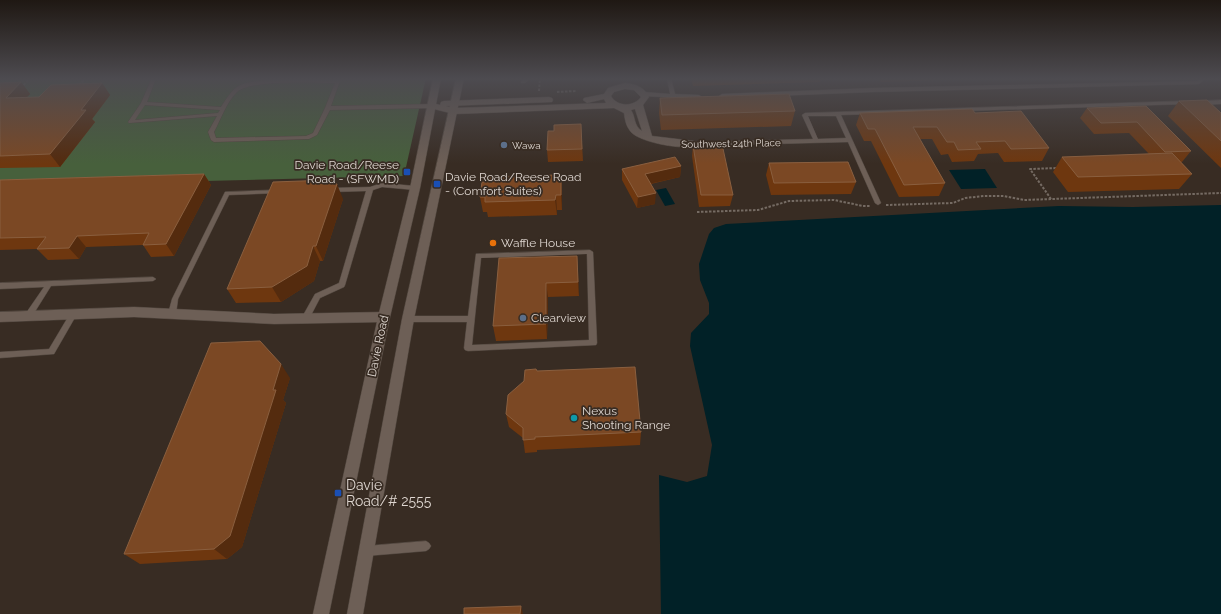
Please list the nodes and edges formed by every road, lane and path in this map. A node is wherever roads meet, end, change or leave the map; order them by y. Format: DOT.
graph roads {
  1 [pos="432,106"];
  2 [pos="142,107"];
  3 [pos="180,107"];
  4 [pos="225,107"];
  5 [pos="398,107"];
  6 [pos="447,107"];
  7 [pos="455,107"];
  8 [pos="461,107"];
  9 [pos="512,107"];
  10 [pos="619,107"];
  11 [pos="639,107"];
  12 [pos="1051,107"];
  13 [pos="328,108"];
  14 [pos="222,111"];
  15 [pos="838,114"];
  16 [pos="648,137"];
  17 [pos="850,140"];
  18 [pos="816,141"];
  19 [pos="694,144"];
  20 [pos="1062,168"];
  21 [pos="416,188"];
  22 [pos="370,189"];
  23 [pos="322,190"];
  24 [pos="282,191"];
  25 [pos="1221,194"];
  26 [pos="1051,199"];
  27 [pos="878,204"];
  28 [pos="886,205"];
  29 [pos="697,212"];
  30 [pos="153,279"];
  31 [pos="49,284"];
  32 [pos="0,286"];
  33 [pos="73,314"];
  34 [pos="172,314"];
  35 [pos="28,316"];
  36 [pos="0,317"];
  37 [pos="384,317"];
  38 [pos="305,319"];
  39 [pos="408,319"];
  40 [pos="470,319"];
  41 [pos="0,356"];
  42 [pos="426,546"];
  43 [pos="366,551"];
  44 [pos="321,614"];
  45 [pos="355,614"];
  1 -- 21 [label="main road, Davie Road"];
  2 -- 14 [label="lane"];
  3 -- 14 [label="lane"];
  4 -- 14 [label="lane"];
  5 -- 13 [label="lane"];
  6 -- 7 [label="main road"];
  7 -- 8 [label="main road"];
  7 -- 9 [label="main road"];
  7 -- 39 [label="main road, Davie Road"];
  10 -- 16 [label="main road, Southwest 24th Place"];
  11 -- 16 [label="main road"];
  12 -- 15 [label="lane"];
  13 -- 14 [label="lane"];
  15 -- 17 [label="lane"];
  15 -- 18 [label="lane"];
  16 -- 19 [label="main road, Southwest 24th Place"];
  17 -- 18 [label="lane, Southwest 24th Place"];
  17 -- 27 [label="lane"];
  18 -- 19 [label="lane, Southwest 24th Place"];
  20 -- 26 [label="path"];
  21 -- 22 [label="lane"];
  21 -- 37 [label="main road, Davie Road"];
  22 -- 23 [label="lane"];
  22 -- 38 [label="lane"];
  24 -- 34 [label="lane"];
  25 -- 26 [label="path"];
  26 -- 28 [label="path"];
  27 -- 29 [label="path"];
  30 -- 31 [label="lane"];
  31 -- 32 [label="lane"];
  31 -- 35 [label="lane"];
  33 -- 34 [label="main road"];
  33 -- 35 [label="main road"];
  33 -- 41 [label="lane"];
  34 -- 38 [label="main road"];
  35 -- 36 [label="main road"];
  37 -- 38 [label="main road"];
  37 -- 44 [label="main road, Davie Road"];
  39 -- 40 [label="lane"];
  39 -- 43 [label="main road, Davie Road"];
  40 -- 40 [label="lane"];
  42 -- 43 [label="lane"];
  43 -- 45 [label="main road, Davie Road"];
}
